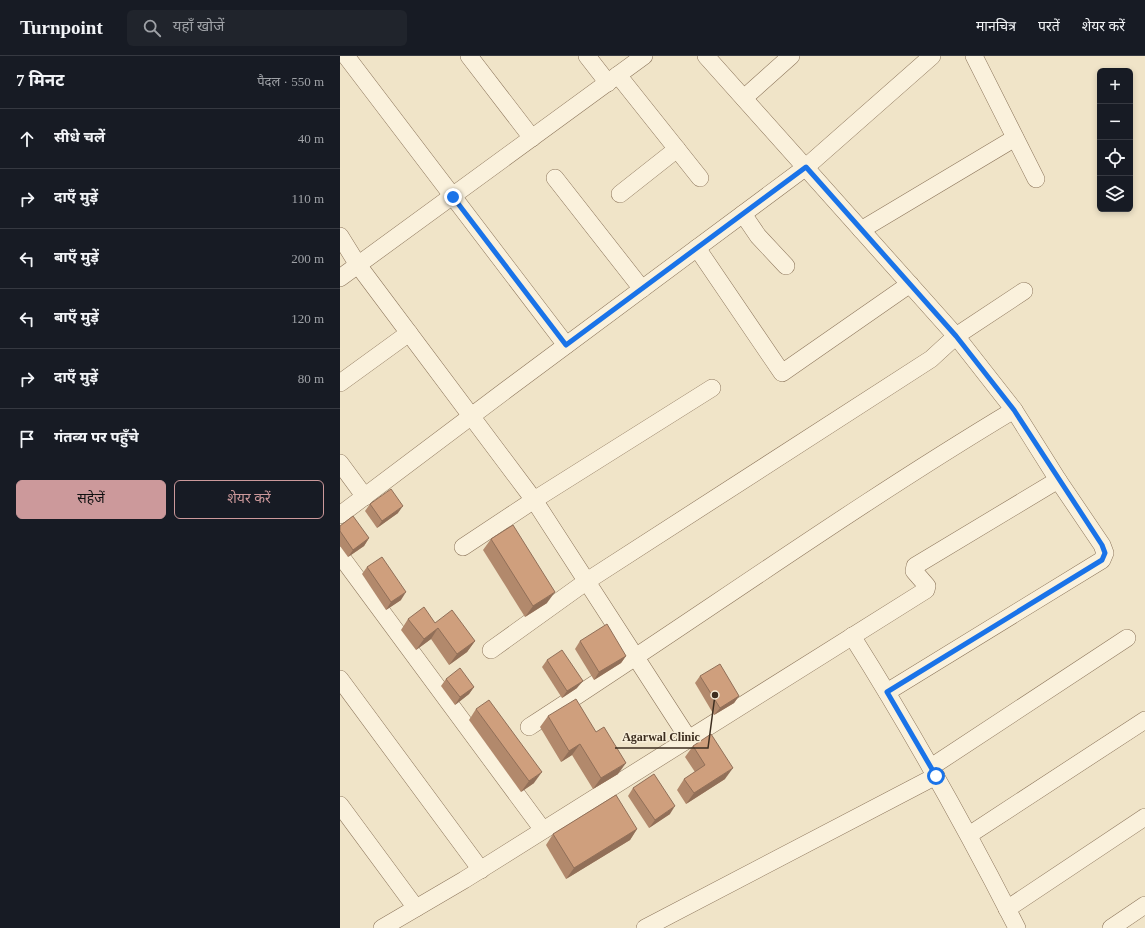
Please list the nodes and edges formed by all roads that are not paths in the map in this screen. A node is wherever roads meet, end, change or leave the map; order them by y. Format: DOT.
graph roads {
  1 [pos="346,56"];
  2 [pos="469,56"];
  3 [pos="587,56"];
  4 [pos="644,56"];
  5 [pos="706,56"];
  6 [pos="791,56"];
  7 [pos="932,56"];
  8 [pos="974,56"];
  9 [pos="613,79"];
  10 [pos="744,98"];
  11 [pos="532,138"];
  12 [pos="1016,138"];
  13 [pos="677,149"];
  14 [pos="806,167"];
  15 [pos="555,178"];
  16 [pos="700,178"];
  17 [pos="1036,179"];
  18 [pos="620,194"];
  19 [pos="453,197"];
  20 [pos="743,214"];
  21 [pos="861,230"];
  22 [pos="340,236"];
  23 [pos="697,248"];
  24 [pos="358,265"];
  25 [pos="786,266"];
  26 [pos="340,278"];
  27 [pos="910,284"];
  28 [pos="642,289"];
  29 [pos="1024,291"];
  30 [pos="409,333"];
  31 [pos="956,336"];
  32 [pos="566,345"];
  33 [pos="340,383"];
  34 [pos="712,388"];
  35 [pos="1014,410"];
  36 [pos="472,417"];
  37 [pos="340,463"];
  38 [pos="1058,480"];
  39 [pos="365,496"];
  40 [pos="534,500"];
  41 [pos="340,516"];
  42 [pos="463,547"];
  43 [pos="340,555"];
  44 [pos="587,581"];
  45 [pos="852,636"];
  46 [pos="1127,638"];
  47 [pos="491,650"];
  48 [pos="636,658"];
  49 [pos="340,679"];
  50 [pos="887,692"];
  51 [pos="1145,720"];
  52 [pos="529,726"];
  53 [pos="688,738"];
  54 [pos="933,772"];
  55 [pos="340,805"];
  56 [pos="1145,817"];
  57 [pos="543,830"];
  58 [pos="970,835"];
  59 [pos="481,870"];
  60 [pos="1145,905"];
  61 [pos="416,908"];
  62 [pos="1007,909"];
  63 [pos="382,928"];
  64 [pos="645,928"];
  65 [pos="1017,928"];
  66 [pos="1111,928"];
  1 -- 19 [label="street"];
  2 -- 11 [label="street"];
  3 -- 9 [label="street"];
  4 -- 9 [label="street"];
  5 -- 10 [label="street"];
  6 -- 10 [label="street"];
  7 -- 14 [label="street"];
  8 -- 12 [label="street"];
  9 -- 11 [label="street"];
  9 -- 13 [label="street"];
  10 -- 14 [label="street"];
  11 -- 19 [label="street"];
  12 -- 17 [label="street"];
  12 -- 21 [label="street"];
  13 -- 16 [label="street"];
  13 -- 18 [label="street"];
  14 -- 20 [label="street"];
  14 -- 21 [label="street"];
  15 -- 28 [label="street"];
  19 -- 24 [label="street"];
  19 -- 32 [label="street"];
  20 -- 23 [label="street"];
  20 -- 25 [label="street"];
  21 -- 27 [label="street"];
  22 -- 24 [label="street"];
  23 -- 27 [label="street"];
  23 -- 28 [label="street"];
  24 -- 26 [label="street"];
  24 -- 30 [label="street"];
  27 -- 31 [label="street"];
  28 -- 32 [label="street"];
  29 -- 31 [label="street"];
  30 -- 33 [label="street"];
  30 -- 36 [label="street"];
  31 -- 35 [label="street"];
  31 -- 44 [label="street"];
  32 -- 36 [label="street"];
  34 -- 40 [label="street"];
  35 -- 38 [label="street"];
  35 -- 48 [label="street"];
  36 -- 39 [label="street"];
  36 -- 40 [label="street"];
  37 -- 39 [label="street"];
  38 -- 45 [label="street"];
  38 -- 50 [label="street"];
  39 -- 41 [label="street"];
  40 -- 42 [label="street"];
  40 -- 44 [label="street"];
  43 -- 57 [label="street"];
  44 -- 47 [label="street"];
  44 -- 48 [label="street"];
  45 -- 50 [label="street"];
  45 -- 53 [label="street"];
  46 -- 54 [label="street"];
  48 -- 52 [label="street"];
  48 -- 53 [label="street"];
  49 -- 59 [label="street"];
  50 -- 54 [label="street"];
  51 -- 58 [label="street"];
  53 -- 57 [label="street"];
  54 -- 58 [label="street"];
  54 -- 64 [label="street"];
  55 -- 61 [label="street"];
  56 -- 62 [label="street"];
  57 -- 59 [label="street"];
  58 -- 62 [label="street"];
  59 -- 61 [label="street"];
  60 -- 66 [label="street"];
  61 -- 63 [label="street"];
  62 -- 65 [label="street"];
}
